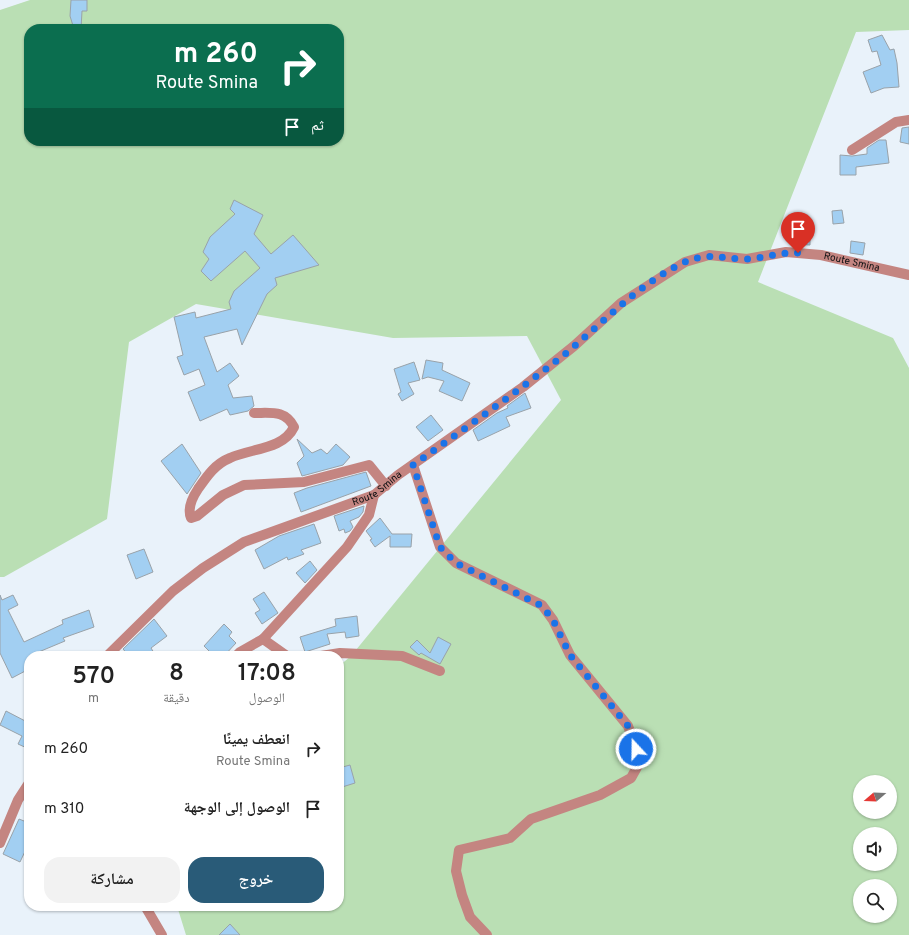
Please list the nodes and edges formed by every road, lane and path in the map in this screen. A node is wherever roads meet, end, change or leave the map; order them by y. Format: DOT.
graph roads {
  1 [pos="909,120"];
  2 [pos="852,150"];
  3 [pos="909,276"];
  4 [pos="254,413"];
  5 [pos="413,465"];
  6 [pos="386,486"];
  7 [pos="374,495"];
  8 [pos="263,639"];
  9 [pos="112,651"];
  10 [pos="242,651"];
  11 [pos="280,651"];
  12 [pos="344,653"];
  13 [pos="440,671"];
  14 [pos="24,791"];
  15 [pos="0,843"];
  16 [pos="148,911"];
  17 [pos="162,935"];
  18 [pos="487,935"];
  1 -- 2 [label="street"];
  3 -- 5 [label="street, Route Smina"];
  4 -- 6 [label="street"];
  5 -- 6 [label="street, Route Smina"];
  5 -- 18 [label="street"];
  6 -- 7 [label="street, Route Smina"];
  7 -- 8 [label="street"];
  7 -- 9 [label="street, Route Smina"];
  8 -- 10 [label="street"];
  8 -- 11 [label="street"];
  12 -- 13 [label="street"];
  14 -- 15 [label="street"];
  16 -- 17 [label="street"];
}
